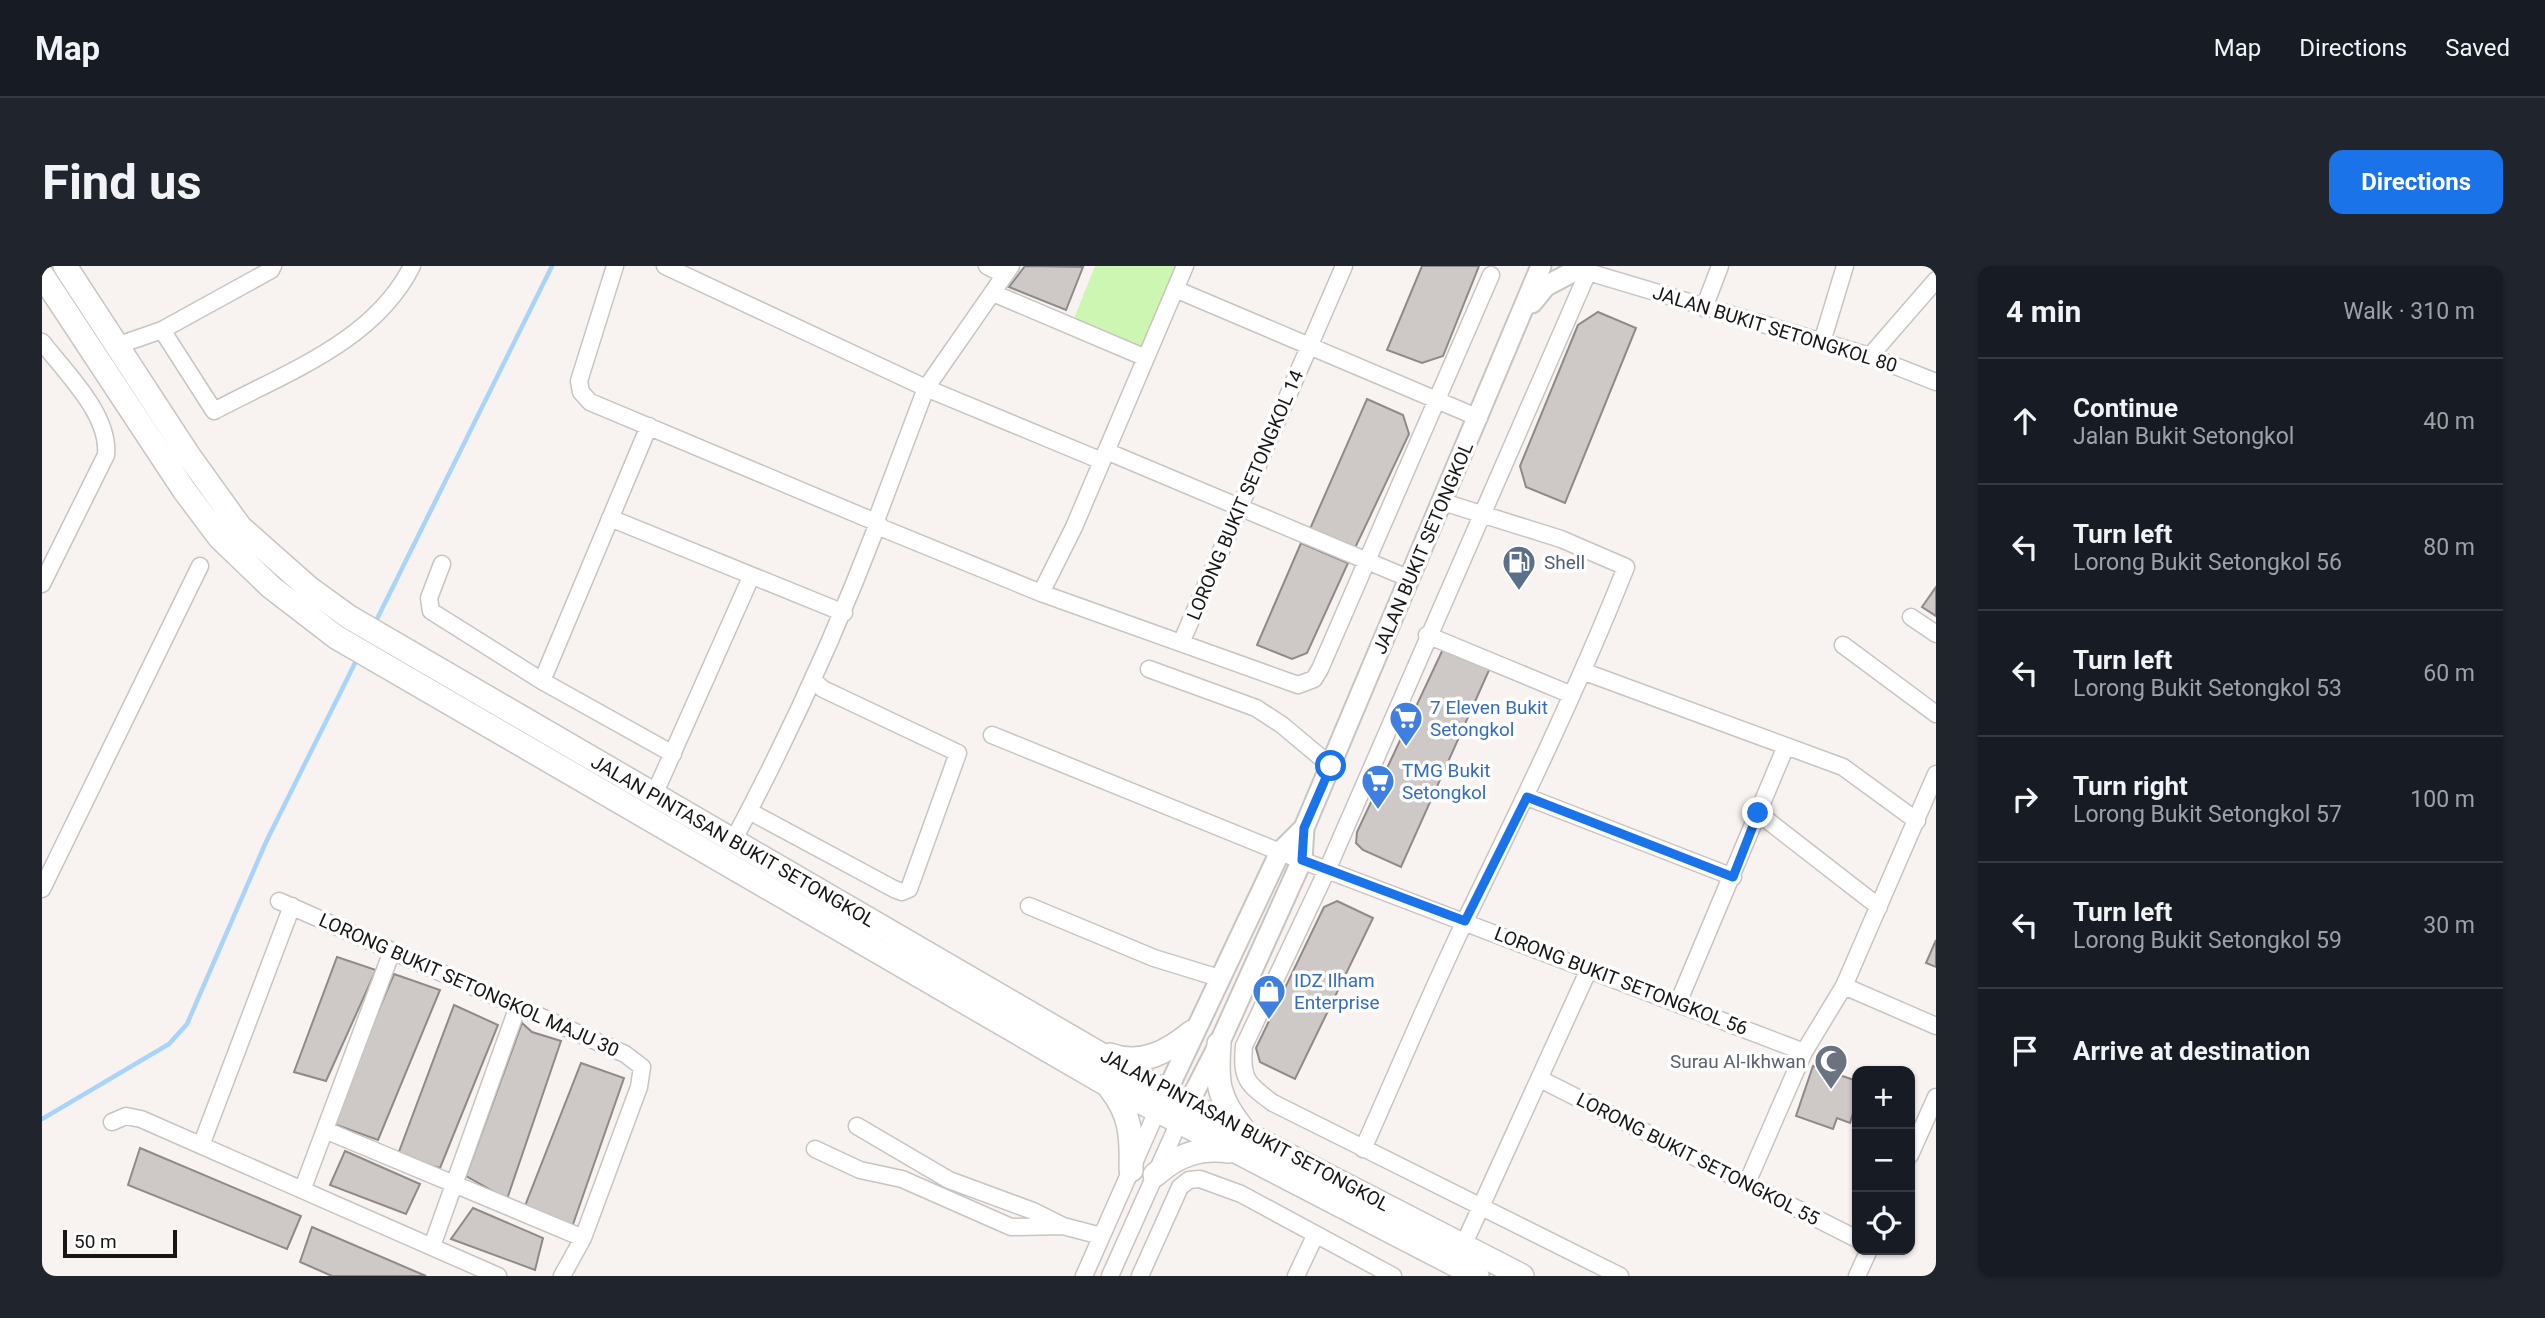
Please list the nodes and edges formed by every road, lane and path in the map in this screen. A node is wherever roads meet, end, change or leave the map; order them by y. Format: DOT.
graph roads {
  1 [pos="65,266"];
  2 [pos="273,266"];
  3 [pos="412,266"];
  4 [pos="615,266"];
  5 [pos="665,266"];
  6 [pos="987,266"];
  7 [pos="1185,266"];
  8 [pos="1344,266"];
  9 [pos="1541,266"];
  10 [pos="1720,266"];
  11 [pos="1845,266"];
  12 [pos="1577,268"];
  13 [pos="1008,271"];
  14 [pos="42,275"];
  15 [pos="1491,275"];
  16 [pos="1936,280"];
  17 [pos="1175,289"];
  18 [pos="993,293"];
  19 [pos="1704,308"];
  20 [pos="1522,316"];
  21 [pos="162,330"];
  22 [pos="42,342"];
  23 [pos="1822,342"];
  24 [pos="116,346"];
  25 [pos="1309,346"];
  26 [pos="1870,356"];
  27 [pos="1146,358"];
  28 [pos="1936,382"];
  29 [pos="926,388"];
  30 [pos="1438,400"];
  31 [pos="1479,418"];
  32 [pos="649,426"];
  33 [pos="1104,456"];
  34 [pos="1443,502"];
  35 [pos="1240,508"];
  36 [pos="1482,514"];
  37 [pos="610,518"];
  38 [pos="878,523"];
  39 [pos="1368,562"];
  40 [pos="442,564"];
  41 [pos="200,566"];
  42 [pos="751,577"];
  43 [pos="1410,579"];
  44 [pos="42,584"];
  45 [pos="1041,593"];
  46 [pos="844,613"];
  47 [pos="1911,617"];
  48 [pos="1936,634"];
  49 [pos="1427,635"];
  50 [pos="1181,643"];
  51 [pos="1843,645"];
  52 [pos="400,662"];
  53 [pos="1149,669"];
  54 [pos="1585,671"];
  55 [pos="542,681"];
  56 [pos="814,681"];
  57 [pos="1572,695"];
  58 [pos="1936,714"];
  59 [pos="992,735"];
  60 [pos="1786,746"];
  61 [pos="673,754"];
  62 [pos="1331,766"];
  63 [pos="1936,774"];
  64 [pos="654,795"];
  65 [pos="1527,797"];
  66 [pos="749,811"];
  67 [pos="1758,813"];
  68 [pos="1917,821"];
  69 [pos="1304,828"];
  70 [pos="733,841"];
  71 [pos="1280,852"];
  72 [pos="1302,860"];
  73 [pos="1328,868"];
  74 [pos="1733,877"];
  75 [pos="42,890"];
  76 [pos="1029,906"];
  77 [pos="1879,908"];
  78 [pos="1465,921"];
  79 [pos="392,951"];
  80 [pos="1589,969"];
  81 [pos="1219,978"];
  82 [pos="1844,986"];
  83 [pos="1678,1003"];
  84 [pos="517,1006"];
  85 [pos="1936,1026"];
  86 [pos="1192,1032"];
  87 [pos="1219,1044"];
  88 [pos="1091,1048"];
  89 [pos="1804,1052"];
  90 [pos="1539,1079"];
  91 [pos="1108,1085"];
  92 [pos="1936,1097"];
  93 [pos="1162,1102"];
  94 [pos="1184,1113"];
  95 [pos="112,1122"];
  96 [pos="857,1126"];
  97 [pos="325,1130"];
  98 [pos="1246,1133"];
  99 [pos="202,1143"];
  100 [pos="1915,1145"];
  101 [pos="815,1149"];
  102 [pos="1363,1149"];
  103 [pos="1232,1151"];
  104 [pos="1131,1170"];
  105 [pos="1155,1175"];
  106 [pos="1747,1183"];
  107 [pos="454,1184"];
  108 [pos="303,1188"];
  109 [pos="1480,1211"];
  110 [pos="1063,1226"];
  111 [pos="1101,1236"];
  112 [pos="1315,1236"];
  113 [pos="1852,1236"];
  114 [pos="583,1238"];
  115 [pos="1465,1240"];
  116 [pos="432,1246"];
  117 [pos="1867,1255"];
  118 [pos="498,1276"];
  119 [pos="562,1276"];
  120 [pos="1084,1276"];
  121 [pos="1110,1276"];
  122 [pos="1140,1276"];
  123 [pos="1296,1276"];
  124 [pos="1392,1276"];
  125 [pos="1478,1276"];
  126 [pos="1522,1276"];
  127 [pos="1619,1276"];
  128 [pos="1857,1276"];
  1 -- 24 [label="main road, JALAN PINTASAN BUKIT SETONGKOL"];
  2 -- 21 [label="street"];
  3 -- 21 [label="street"];
  4 -- 32 [label="street"];
  5 -- 29 [label="street"];
  6 -- 13 [label="street"];
  7 -- 17 [label="street"];
  8 -- 25 [label="street, LORONG BUKIT SETONGKOL 14"];
  9 -- 20 [label="street, JALAN BUKIT SETONGKOL"];
  10 -- 19 [label="street"];
  11 -- 23 [label="street"];
  12 -- 19 [label="street, JALAN BUKIT SETONGKOL 80"];
  12 -- 20 [label="street"];
  12 -- 36 [label="street"];
  13 -- 18 [label="street"];
  14 -- 52 [label="main road, JALAN PINTASAN BUKIT SETONGKOL"];
  15 -- 30 [label="street"];
  16 -- 26 [label="street"];
  17 -- 25 [label="street"];
  17 -- 27 [label="street"];
  18 -- 27 [label="street"];
  18 -- 29 [label="street"];
  19 -- 23 [label="street, JALAN BUKIT SETONGKOL 80"];
  20 -- 31 [label="street, JALAN BUKIT SETONGKOL"];
  21 -- 24 [label="street"];
  22 -- 44 [label="street"];
  23 -- 26 [label="street, JALAN BUKIT SETONGKOL 80"];
  24 -- 52 [label="main road, JALAN PINTASAN BUKIT SETONGKOL"];
  25 -- 30 [label="street"];
  25 -- 35 [label="street, LORONG BUKIT SETONGKOL 14"];
  26 -- 28 [label="street, JALAN BUKIT SETONGKOL 80"];
  27 -- 33 [label="street"];
  29 -- 33 [label="street"];
  29 -- 38 [label="street"];
  30 -- 31 [label="street"];
  30 -- 39 [label="street"];
  31 -- 34 [label="street, JALAN BUKIT SETONGKOL"];
  32 -- 37 [label="street"];
  32 -- 38 [label="street"];
  33 -- 35 [label="street"];
  33 -- 45 [label="street"];
  34 -- 36 [label="street"];
  34 -- 43 [label="street, JALAN BUKIT SETONGKOL"];
  35 -- 39 [label="street"];
  35 -- 50 [label="street, LORONG BUKIT SETONGKOL 14"];
  36 -- 49 [label="street"];
  36 -- 54 [label="street"];
  37 -- 42 [label="street"];
  37 -- 55 [label="street"];
  38 -- 45 [label="street"];
  38 -- 46 [label="street"];
  39 -- 43 [label="street"];
  39 -- 50 [label="street"];
  40 -- 55 [label="street"];
  41 -- 75 [label="street"];
  42 -- 46 [label="street"];
  42 -- 61 [label="street"];
  43 -- 62 [label="street, JALAN BUKIT SETONGKOL"];
  45 -- 50 [label="street"];
  46 -- 56 [label="street"];
  47 -- 48 [label="street"];
  49 -- 57 [label="street"];
  49 -- 73 [label="street"];
  51 -- 58 [label="street"];
  52 -- 64 [label="main road, JALAN PINTASAN BUKIT SETONGKOL"];
  52 -- 91 [label="main road, JALAN PINTASAN BUKIT SETONGKOL"];
  53 -- 62 [label="street"];
  54 -- 57 [label="street"];
  54 -- 60 [label="street"];
  55 -- 61 [label="street"];
  56 -- 66 [label="street"];
  56 -- 66 [label="street"];
  57 -- 65 [label="street"];
  59 -- 71 [label="street, LORONG BUKIT SETONGKOL 56"];
  60 -- 67 [label="street"];
  60 -- 68 [label="street"];
  61 -- 64 [label="street"];
  62 -- 69 [label="street, JALAN BUKIT SETONGKOL"];
  63 -- 68 [label="street"];
  64 -- 70 [label="main road, JALAN PINTASAN BUKIT SETONGKOL"];
  65 -- 74 [label="street"];
  65 -- 78 [label="street"];
  66 -- 70 [label="street"];
  67 -- 74 [label="street"];
  67 -- 77 [label="street"];
  68 -- 77 [label="street"];
  69 -- 71 [label="street, JALAN BUKIT SETONGKOL"];
  69 -- 72 [label="street, JALAN BUKIT SETONGKOL"];
  70 -- 88 [label="main road, JALAN PINTASAN BUKIT SETONGKOL"];
  71 -- 72 [label="street, LORONG BUKIT SETONGKOL 56"];
  71 -- 81 [label="street, JALAN BUKIT SETONGKOL"];
  72 -- 73 [label="street, LORONG BUKIT SETONGKOL 56"];
  72 -- 87 [label="street, JALAN BUKIT SETONGKOL"];
  73 -- 78 [label="street, LORONG BUKIT SETONGKOL 56"];
  73 -- 102 [label="street"];
  74 -- 83 [label="street"];
  76 -- 81 [label="street"];
  77 -- 82 [label="street"];
  78 -- 80 [label="street, LORONG BUKIT SETONGKOL 56"];
  78 -- 102 [label="street"];
  79 -- 84 [label="street, LORONG BUKIT SETONGKOL MAJU 30"];
  79 -- 97 [label="street"];
  79 -- 99 [label="street, LORONG BUKIT SETONGKOL MAJU 30"];
  80 -- 83 [label="street, LORONG BUKIT SETONGKOL 56"];
  80 -- 90 [label="street"];
  81 -- 86 [label="street, JALAN BUKIT SETONGKOL"];
  82 -- 85 [label="street"];
  82 -- 89 [label="street"];
  83 -- 89 [label="street, LORONG BUKIT SETONGKOL 56"];
  84 -- 107 [label="street"];
  84 -- 114 [label="street, LORONG BUKIT SETONGKOL MAJU 30"];
  86 -- 88 [label="main road"];
  86 -- 93 [label="street, JALAN BUKIT SETONGKOL"];
  87 -- 94 [label="street, JALAN BUKIT SETONGKOL"];
  87 -- 98 [label="main road"];
  88 -- 93 [label="main road, JALAN PINTASAN BUKIT SETONGKOL"];
  89 -- 106 [label="street"];
  90 -- 106 [label="street, LORONG BUKIT SETONGKOL 55"];
  90 -- 109 [label="street"];
  91 -- 93 [label="main road, JALAN PINTASAN BUKIT SETONGKOL"];
  91 -- 104 [label="main road"];
  92 -- 100 [label="street"];
  93 -- 94 [label="main road, JALAN PINTASAN BUKIT SETONGKOL"];
  93 -- 104 [label="street, JALAN BUKIT SETONGKOL"];
  94 -- 98 [label="main road, JALAN PINTASAN BUKIT SETONGKOL"];
  94 -- 103 [label="main road, JALAN PINTASAN BUKIT SETONGKOL"];
  94 -- 105 [label="street, JALAN BUKIT SETONGKOL"];
  95 -- 99 [label="street"];
  96 -- 110 [label="street"];
  97 -- 107 [label="street"];
  97 -- 108 [label="street"];
  98 -- 115 [label="main road, JALAN PINTASAN BUKIT SETONGKOL"];
  99 -- 108 [label="street"];
  101 -- 110 [label="street"];
  102 -- 109 [label="street"];
  103 -- 105 [label="main road"];
  103 -- 125 [label="main road, JALAN PINTASAN BUKIT SETONGKOL"];
  104 -- 111 [label="street, JALAN BUKIT SETONGKOL"];
  105 -- 121 [label="street, JALAN BUKIT SETONGKOL"];
  106 -- 113 [label="street, LORONG BUKIT SETONGKOL 55"];
  107 -- 114 [label="street"];
  107 -- 116 [label="street"];
  108 -- 116 [label="street"];
  109 -- 115 [label="street"];
  109 -- 127 [label="street"];
  110 -- 111 [label="street"];
  111 -- 120 [label="street, JALAN BUKIT SETONGKOL"];
  112 -- 122 [label="street"];
  112 -- 123 [label="street"];
  112 -- 124 [label="street"];
  114 -- 119 [label="street, LORONG BUKIT SETONGKOL MAJU 30"];
  115 -- 126 [label="main road, JALAN PINTASAN BUKIT SETONGKOL"];
  116 -- 118 [label="street"];
  117 -- 128 [label="street"];
}
